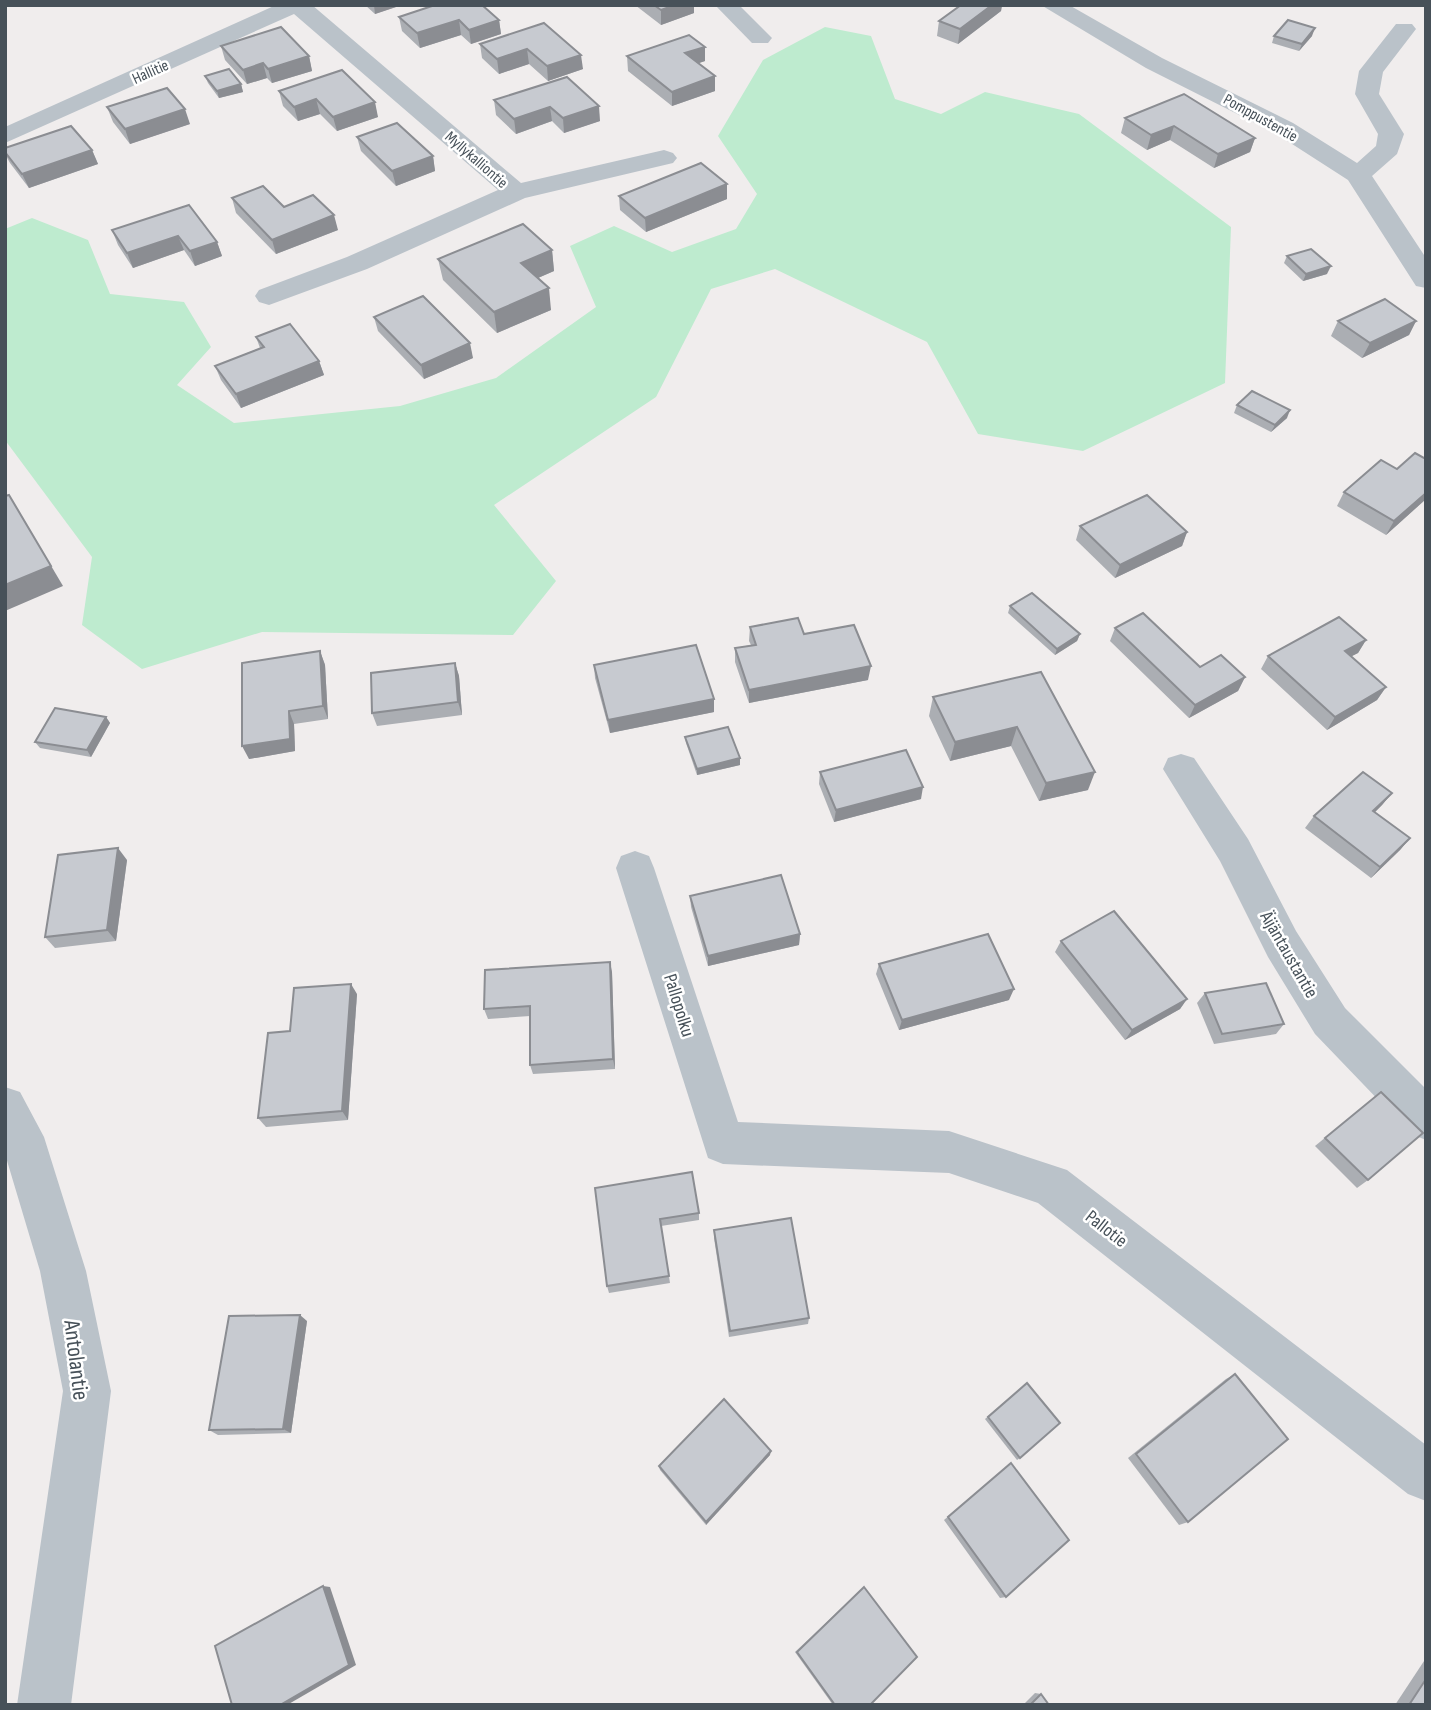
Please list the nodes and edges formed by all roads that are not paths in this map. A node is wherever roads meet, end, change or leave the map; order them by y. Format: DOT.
graph roads {
  1 [pos="297,5"];
  2 [pos="726,5"];
  3 [pos="1052,5"];
  4 [pos="1405,29"];
  5 [pos="760,38"];
  6 [pos="5,136"];
  7 [pos="664,158"];
  8 [pos="1358,175"];
  9 [pos="516,192"];
  10 [pos="1426,280"];
  11 [pos="269,296"];
  12 [pos="1181,769"];
  13 [pos="635,868"];
  14 [pos="5,1107"];
  15 [pos="1426,1119"];
  16 [pos="723,1143"];
  17 [pos="1426,1476"];
  18 [pos="44,1705"];
  1 -- 6 [label="street, Hallitie"];
  1 -- 9 [label="street, Myllykalliontie"];
  2 -- 5 [label="street"];
  3 -- 8 [label="street, Pomppustentie"];
  4 -- 8 [label="street"];
  7 -- 9 [label="street"];
  8 -- 10 [label="street, Pomppustentie"];
  9 -- 11 [label="street, Myllykalliontie"];
  12 -- 15 [label="street, Äijäntaustantie"];
  13 -- 16 [label="street, Pallopolku"];
  14 -- 18 [label="street, Antolantie"];
  16 -- 17 [label="street, Pallotie"];
}
